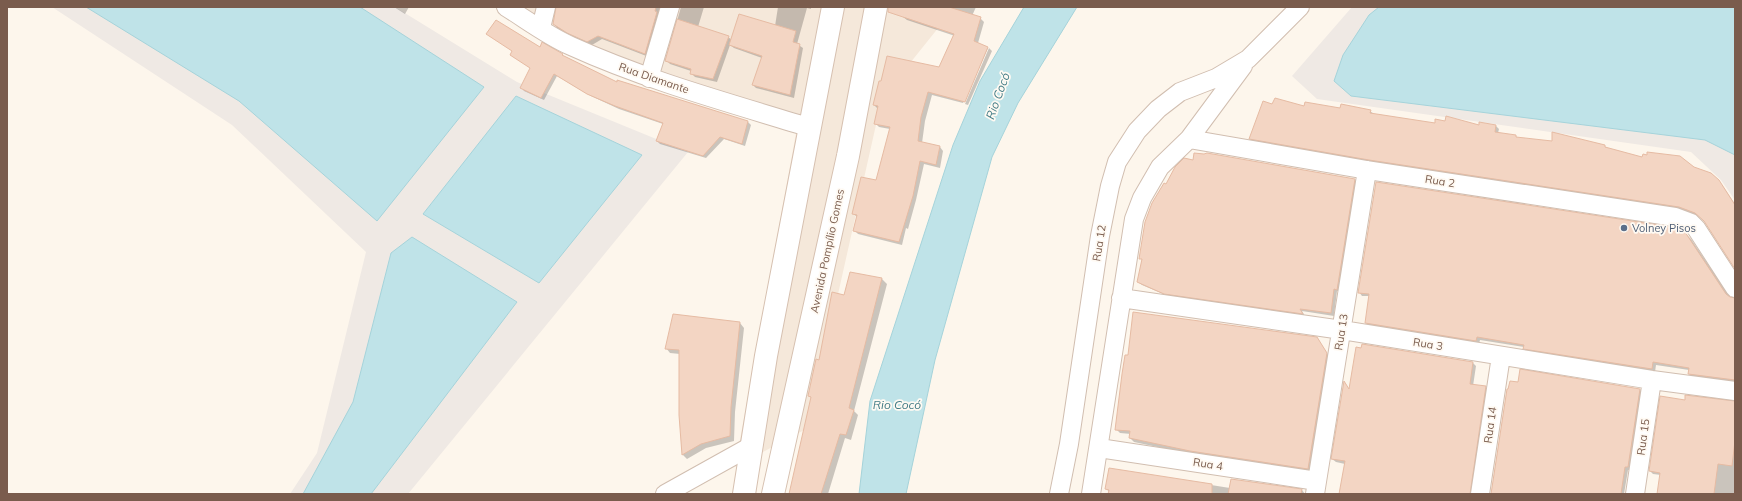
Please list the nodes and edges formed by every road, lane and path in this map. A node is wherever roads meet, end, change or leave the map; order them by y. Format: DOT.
graph roads {
  1 [pos="506,7"];
  2 [pos="546,7"];
  3 [pos="670,7"];
  4 [pos="833,7"];
  5 [pos="876,7"];
  6 [pos="1300,7"];
  7 [pos="541,28"];
  8 [pos="1248,59"];
  9 [pos="649,78"];
  10 [pos="811,128"];
  11 [pos="1189,139"];
  12 [pos="1367,170"];
  13 [pos="1735,288"];
  14 [pos="1121,298"];
  15 [pos="1342,330"];
  16 [pos="1501,356"];
  17 [pos="1652,380"];
  18 [pos="1735,391"];
  19 [pos="753,445"];
  20 [pos="1099,448"];
  21 [pos="1316,487"];
  22 [pos="676,492"];
  23 [pos="744,494"];
  24 [pos="773,494"];
  25 [pos="1059,494"];
  26 [pos="1091,494"];
  27 [pos="1480,494"];
  28 [pos="1635,494"];
  1 -- 7 [label="street, Rua Diamante"];
  2 -- 7 [label="street"];
  3 -- 9 [label="street"];
  4 -- 10 [label="main road"];
  5 -- 24 [label="main road, Avenida Pompílio Gomes"];
  6 -- 8 [label="street, Rua 12"];
  7 -- 9 [label="street, Rua Diamante"];
  8 -- 11 [label="street, Rua 12"];
  8 -- 25 [label="street, Rua 12"];
  9 -- 10 [label="street, Rua Diamante"];
  10 -- 19 [label="main road"];
  11 -- 12 [label="street, Rua 2"];
  11 -- 14 [label="street, Rua 12"];
  12 -- 13 [label="street, Rua 2"];
  12 -- 15 [label="street, Rua 13"];
  14 -- 15 [label="street, Rua 3"];
  14 -- 20 [label="street, Rua 12"];
  15 -- 16 [label="street, Rua 3"];
  15 -- 21 [label="street, Rua 13"];
  16 -- 17 [label="street, Rua 3"];
  16 -- 27 [label="street, Rua 14"];
  17 -- 18 [label="street, Rua 3"];
  17 -- 28 [label="street, Rua 15"];
  19 -- 22 [label="street"];
  19 -- 23 [label="main road"];
  20 -- 21 [label="street, Rua 4"];
  20 -- 26 [label="street, Rua 12"];
}
